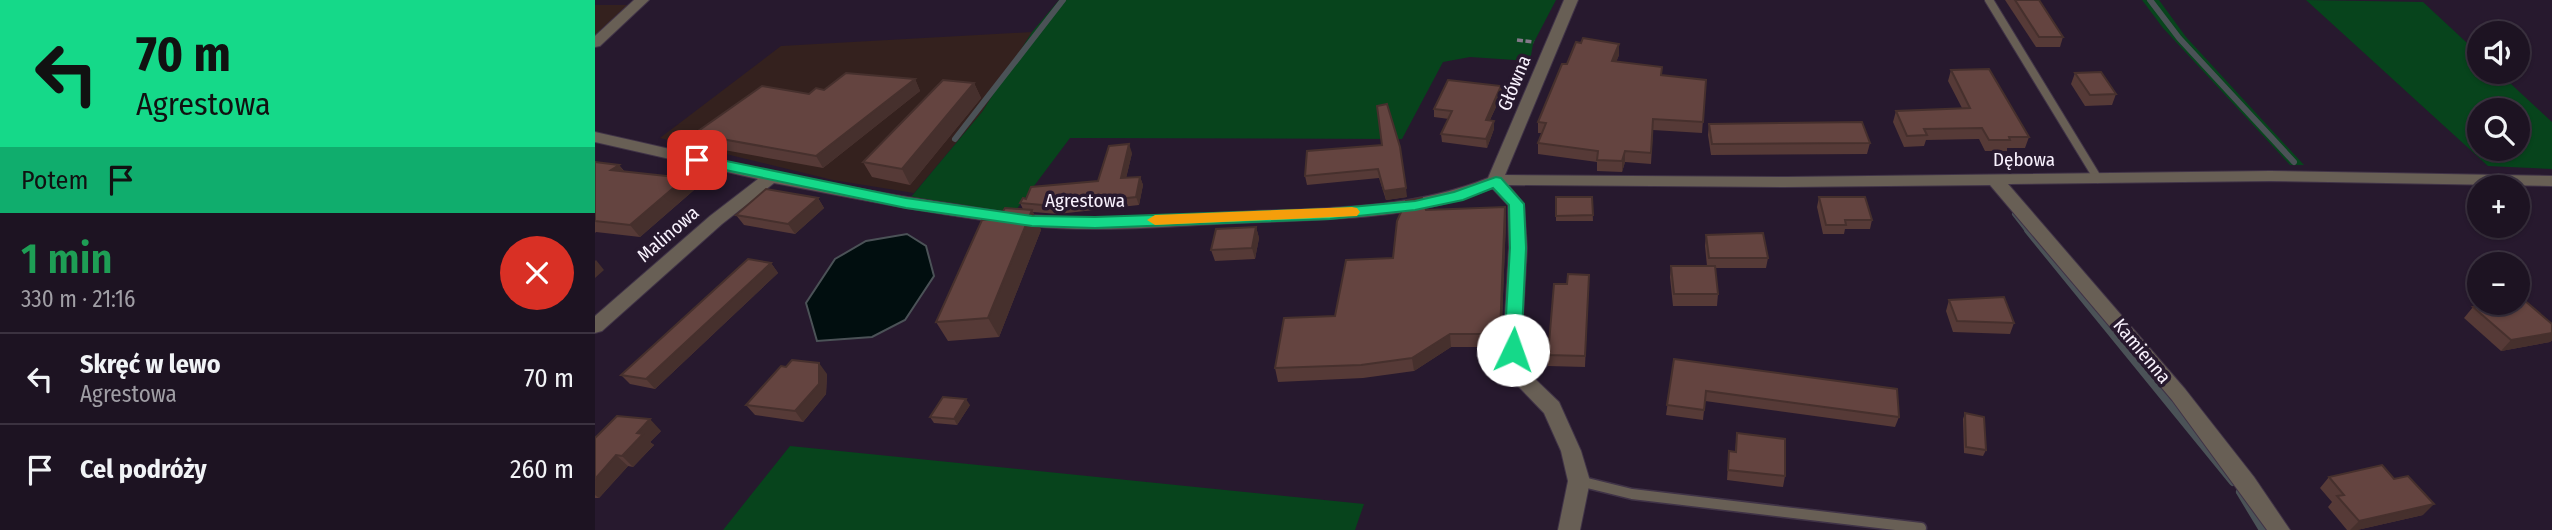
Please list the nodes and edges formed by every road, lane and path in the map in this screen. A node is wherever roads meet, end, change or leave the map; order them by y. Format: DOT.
graph roads {
  1 [pos="642,0"];
  2 [pos="1571,0"];
  3 [pos="1989,0"];
  4 [pos="1517,40"];
  5 [pos="595,43"];
  6 [pos="1537,43"];
  7 [pos="595,137"];
  8 [pos="771,177"];
  9 [pos="2098,179"];
  10 [pos="1994,180"];
  11 [pos="1496,181"];
  12 [pos="2552,181"];
  13 [pos="595,326"];
  14 [pos="1579,481"];
  15 [pos="1921,528"];
  16 [pos="1569,530"];
  17 [pos="2279,530"];
  1 -- 5 [label="street"];
  2 -- 11 [label="street, Główna"];
  3 -- 9 [label="lane"];
  4 -- 6 [label="path"];
  7 -- 8 [label="street, Agrestowa"];
  8 -- 11 [label="street, Agrestowa"];
  8 -- 13 [label="street, Malinowa"];
  9 -- 10 [label="street, Dębowa"];
  9 -- 12 [label="street, Dębowa"];
  10 -- 11 [label="street, Dębowa"];
  10 -- 17 [label="street, Kamienna"];
  11 -- 14 [label="street"];
  14 -- 15 [label="lane"];
  14 -- 16 [label="street"];
}
